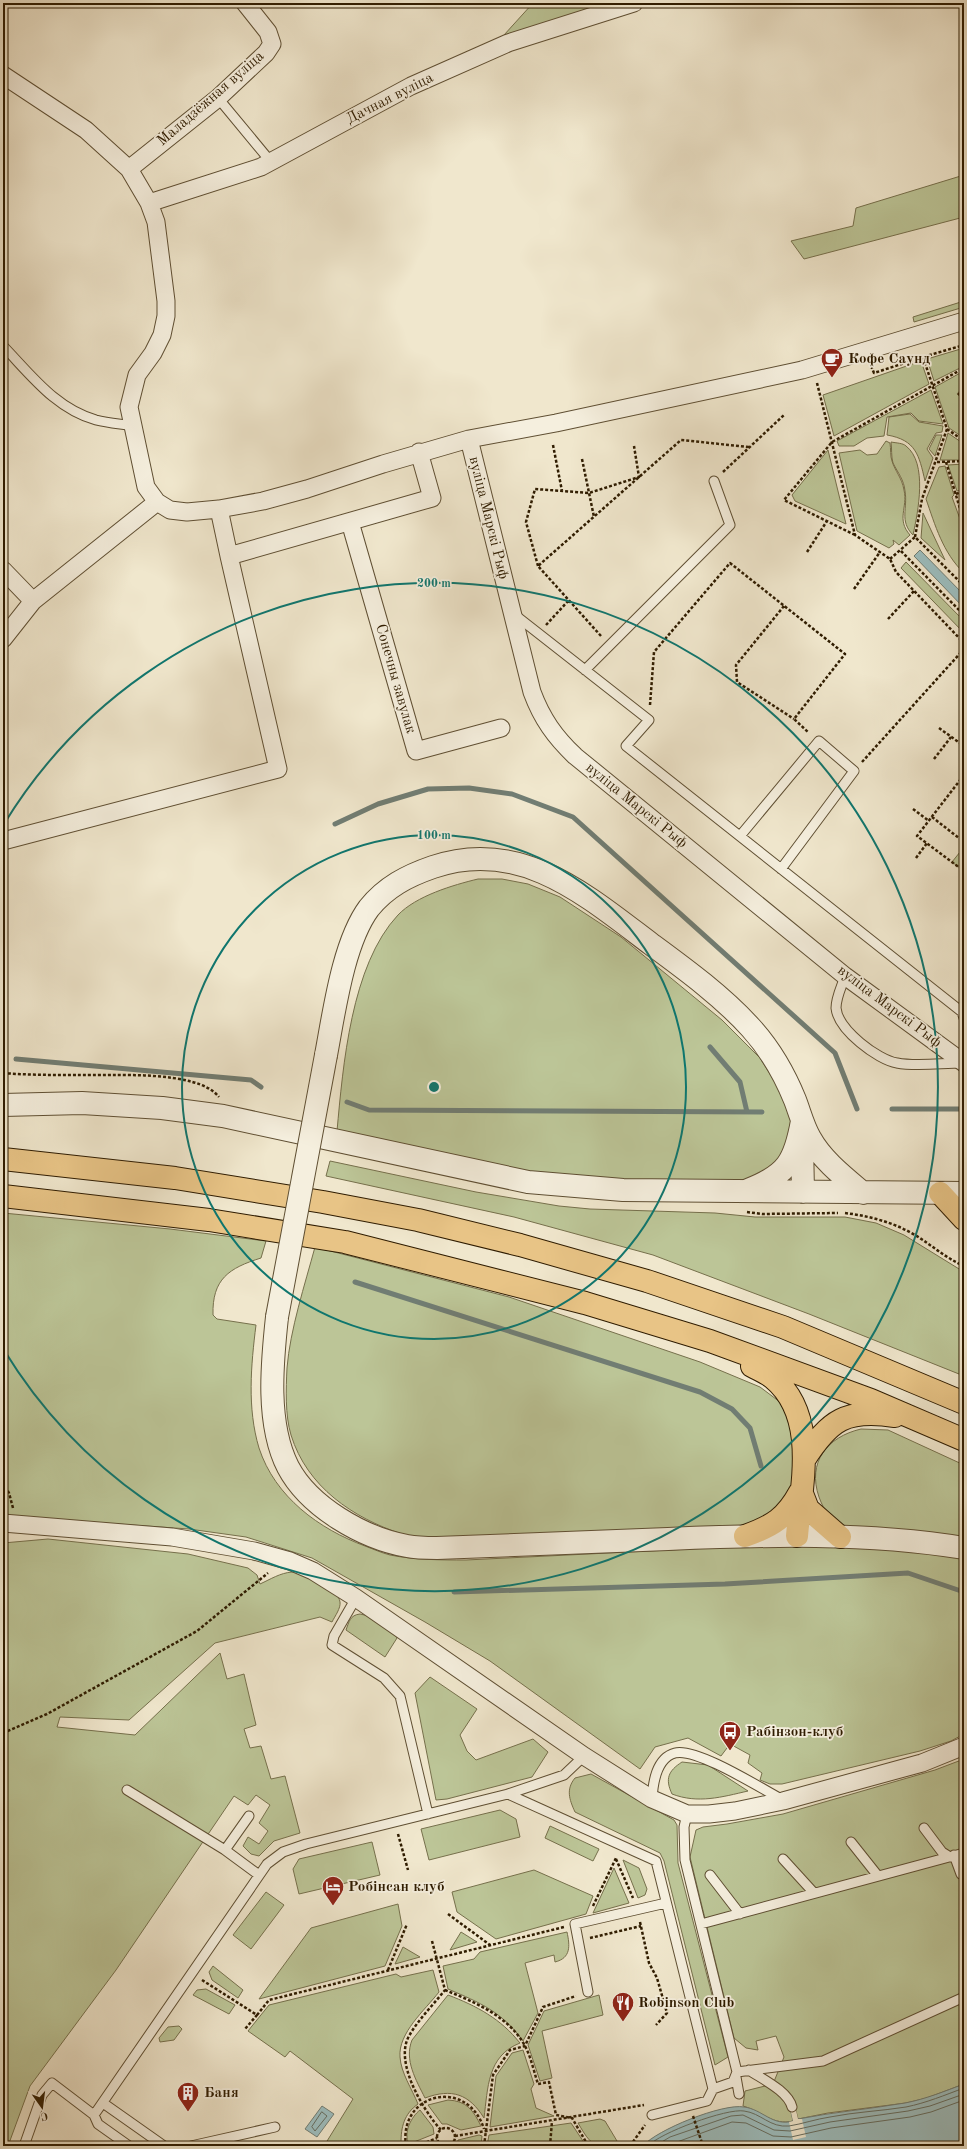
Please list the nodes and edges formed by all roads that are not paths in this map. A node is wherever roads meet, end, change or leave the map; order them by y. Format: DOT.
graph roads {
  1 [pos="245,3"];
  2 [pos="634,3"];
  3 [pos="3,75"];
  4 [pos="218,98"];
  5 [pos="271,162"];
  6 [pos="129,169"];
  7 [pos="149,202"];
  8 [pos="964,320"];
  9 [pos="3,346"];
  10 [pos="133,426"];
  11 [pos="469,439"];
  12 [pos="419,452"];
  13 [pos="714,481"];
  14 [pos="157,502"];
  15 [pos="219,509"];
  16 [pos="350,522"];
  17 [pos="229,556"];
  18 [pos="3,570"];
  19 [pos="34,601"];
  20 [pos="511,612"];
  21 [pos="3,639"];
  22 [pos="585,670"];
  23 [pos="501,728"];
  24 [pos="740,836"];
  25 [pos="3,841"];
  26 [pos="781,869"];
  27 [pos="845,976"];
  28 [pos="964,1018"];
  29 [pos="964,1063"];
  30 [pos="3,1105"];
  31 [pos="802,1121"];
  32 [pos="3,1159"];
  33 [pos="742,1192"];
  34 [pos="803,1192"];
  35 [pos="863,1193"];
  36 [pos="940,1193"];
  37 [pos="964,1193"];
  38 [pos="3,1196"];
  39 [pos="964,1219"];
  40 [pos="710,1341"];
  41 [pos="964,1403"];
  42 [pos="921,1420"];
  43 [pos="964,1440"];
  44 [pos="804,1460"];
  45 [pos="801,1490"];
  46 [pos="10,1523"];
  47 [pos="745,1536"];
  48 [pos="797,1536"];
  49 [pos="840,1536"];
  50 [pos="964,1548"];
  51 [pos="356,1598"];
  52 [pos="964,1746"];
  53 [pos="584,1756"];
  54 [pos="127,1790"];
  55 [pos="508,1794"];
  56 [pos="652,1799"];
  57 [pos="783,1801"];
  58 [pos="428,1814"];
  59 [pos="686,1814"];
  60 [pos="249,1816"];
  61 [pos="924,1828"];
  62 [pos="851,1842"];
  63 [pos="225,1850"];
  64 [pos="964,1853"];
  65 [pos="952,1856"];
  66 [pos="784,1858"];
  67 [pos="964,1874"];
  68 [pos="710,1875"];
  69 [pos="259,1876"];
  70 [pos="878,1876"];
  71 [pos="814,1893"];
  72 [pos="666,1903"];
  73 [pos="740,1914"];
  74 [pos="701,1924"];
  75 [pos="588,1992"];
  76 [pos="964,1998"];
  77 [pos="749,2070"];
  78 [pos="736,2074"];
  79 [pos="713,2089"];
  80 [pos="739,2094"];
  81 [pos="103,2103"];
  82 [pos="792,2107"];
  83 [pos="94,2115"];
  84 [pos="652,2115"];
  85 [pos="275,2127"];
  86 [pos="24,2146"];
  87 [pos="129,2146"];
  88 [pos="164,2146"];
  89 [pos="191,2146"];
  1 -- 4 [label="street, Маладзёжная вуліца"];
  2 -- 5 [label="street, Дачная вуліца"];
  3 -- 6 [label="street"];
  4 -- 5 [label="lane"];
  4 -- 6 [label="street, Маладзёжная вуліца"];
  5 -- 7 [label="street, Дачная вуліца"];
  6 -- 7 [label="street"];
  7 -- 10 [label="street"];
  8 -- 11 [label="street"];
  9 -- 10 [label="lane"];
  10 -- 14 [label="street"];
  11 -- 12 [label="street"];
  11 -- 20 [label="street, вуліца Марскі Рыф"];
  12 -- 15 [label="street"];
  12 -- 16 [label="street"];
  13 -- 22 [label="lane"];
  14 -- 15 [label="street"];
  14 -- 19 [label="street"];
  15 -- 17 [label="street"];
  16 -- 17 [label="street"];
  16 -- 23 [label="street, Сонечны завулак"];
  17 -- 25 [label="street"];
  18 -- 19 [label="street"];
  19 -- 21 [label="street"];
  20 -- 22 [label="lane"];
  20 -- 27 [label="street, вуліца Марскі Рыф"];
  22 -- 24 [label="lane"];
  24 -- 26 [label="lane"];
  24 -- 26 [label="lane"];
  26 -- 28 [label="lane"];
  27 -- 29 [label="street, вуліца Марскі Рыф"];
  27 -- 29 [label="lane"];
  30 -- 33 [label="street"];
  31 -- 33 [label="street"];
  31 -- 34 [label="street"];
  31 -- 35 [label="street"];
  31 -- 47 [label="street, bridge"];
  32 -- 41 [label="highway"];
  33 -- 34 [label="street"];
  34 -- 35 [label="street"];
  35 -- 36 [label="street"];
  36 -- 37 [label="street"];
  36 -- 39 [label="highway"];
  38 -- 40 [label="highway"];
  40 -- 42 [label="highway"];
  40 -- 44 [label="highway"];
  42 -- 43 [label="highway"];
  42 -- 44 [label="highway"];
  44 -- 45 [label="highway"];
  45 -- 47 [label="highway"];
  45 -- 48 [label="highway"];
  45 -- 49 [label="highway"];
  46 -- 51 [label="street"];
  47 -- 48 [label="street"];
  48 -- 49 [label="street"];
  49 -- 50 [label="street"];
  51 -- 53 [label="street"];
  51 -- 58 [label="lane"];
  52 -- 57 [label="street"];
  53 -- 55 [label="lane"];
  53 -- 56 [label="street"];
  54 -- 63 [label="lane"];
  55 -- 58 [label="lane"];
  55 -- 72 [label="lane"];
  56 -- 57 [label="lane"];
  56 -- 59 [label="street"];
  57 -- 59 [label="street"];
  58 -- 69 [label="lane"];
  59 -- 74 [label="lane"];
  60 -- 63 [label="lane"];
  61 -- 65 [label="lane"];
  62 -- 70 [label="lane"];
  63 -- 69 [label="lane"];
  64 -- 65 [label="lane"];
  65 -- 67 [label="lane"];
  65 -- 70 [label="lane"];
  66 -- 71 [label="lane"];
  68 -- 73 [label="lane"];
  69 -- 81 [label="lane"];
  70 -- 71 [label="lane"];
  71 -- 73 [label="lane"];
  72 -- 75 [label="lane"];
  72 -- 79 [label="lane"];
  73 -- 74 [label="lane"];
  74 -- 78 [label="lane"];
  76 -- 77 [label="lane"];
  77 -- 78 [label="lane"];
  77 -- 82 [label="lane"];
  78 -- 79 [label="lane"];
  78 -- 80 [label="lane"];
  79 -- 84 [label="lane"];
  81 -- 83 [label="lane"];
  81 -- 88 [label="lane"];
  83 -- 86 [label="lane"];
  83 -- 87 [label="lane"];
  85 -- 89 [label="lane"];
}
